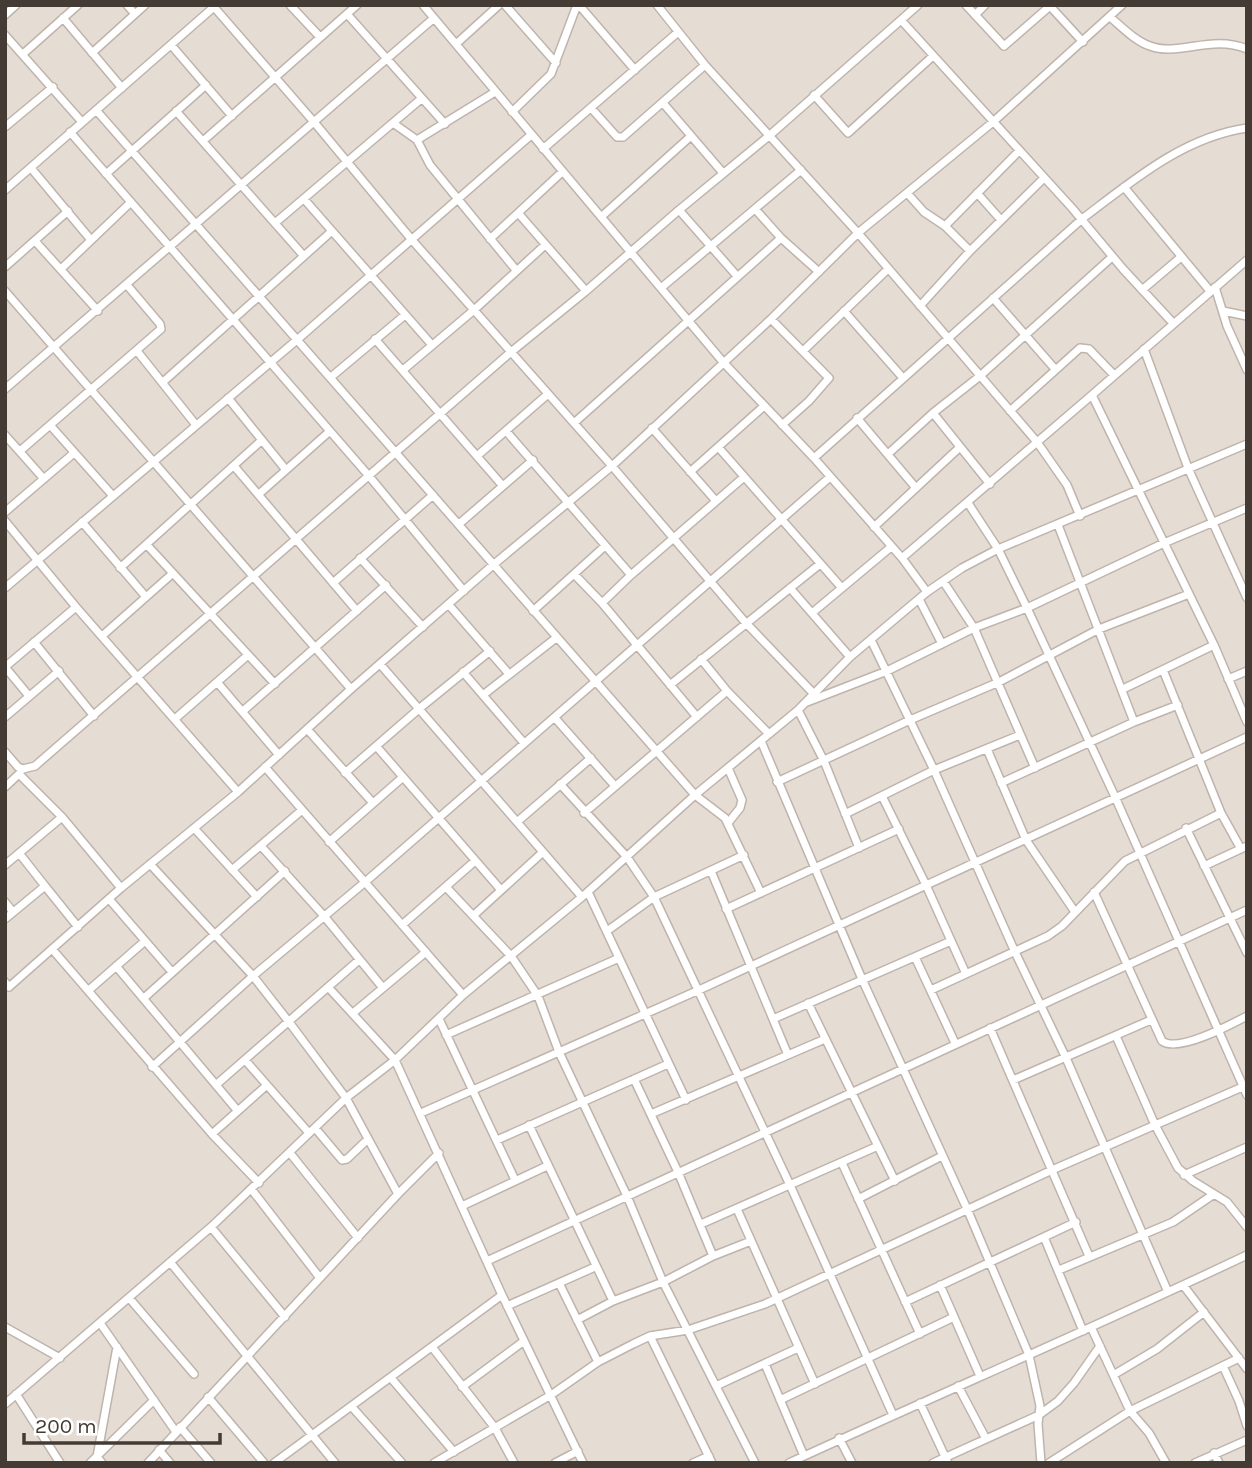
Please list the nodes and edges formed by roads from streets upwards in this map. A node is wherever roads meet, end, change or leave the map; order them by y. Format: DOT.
graph roads {
  1 [pos="16,5"];
  2 [pos="78,5"];
  3 [pos="127,5"];
  4 [pos="145,5"];
  5 [pos="290,5"];
  6 [pos="304,5"];
  7 [pos="357,5"];
  8 [pos="423,5"];
  9 [pos="499,5"];
  10 [pos="505,5"];
  11 [pos="578,5"];
  12 [pos="657,5"];
  13 [pos="918,5"];
  14 [pos="966,5"];
  15 [pos="985,5"];
  16 [pos="1122,5"];
  17 [pos="215,6"];
  18 [pos="1049,6"];
  19 [pos="297,12"];
  20 [pos="135,14"];
  21 [pos="347,14"];
  22 [pos="5,15"];
  23 [pos="975,15"];
  24 [pos="1110,17"];
  25 [pos="63,18"];
  26 [pos="434,18"];
  27 [pos="901,20"];
  28 [pos="677,33"];
  29 [pos="5,35"];
  30 [pos="320,37"];
  31 [pos="1083,42"];
  32 [pos="456,44"];
  33 [pos="172,46"];
  34 [pos="1247,49"];
  35 [pos="92,53"];
  36 [pos="23,54"];
  37 [pos="933,56"];
  38 [pos="386,59"];
  39 [pos="556,63"];
  40 [pos="705,65"];
  41 [pos="635,70"];
  42 [pos="274,79"];
  43 [pos="206,85"];
  44 [pos="53,87"];
  45 [pos="122,88"];
  46 [pos="495,92"];
  47 [pos="814,95"];
  48 [pos="421,99"];
  49 [pos="663,103"];
  50 [pos="591,108"];
  51 [pos="96,110"];
  52 [pos="176,111"];
  53 [pos="5,112"];
  54 [pos="512,113"];
  55 [pos="232,116"];
  56 [pos="13,121"];
  57 [pos="82,122"];
  58 [pos="314,122"];
  59 [pos="993,122"];
  60 [pos="393,123"];
  61 [pos="445,124"];
  62 [pos="5,127"];
  63 [pos="1247,128"];
  64 [pos="70,132"];
  65 [pos="531,135"];
  66 [pos="770,135"];
  67 [pos="691,136"];
  68 [pos="417,140"];
  69 [pos="203,141"];
  70 [pos="543,149"];
  71 [pos="131,151"];
  72 [pos="1019,151"];
  73 [pos="348,163"];
  74 [pos="31,168"];
  75 [pos="801,170"];
  76 [pos="562,172"];
  77 [pos="723,173"];
  78 [pos="106,174"];
  79 [pos="1044,178"];
  80 [pos="240,185"];
  81 [pos="1124,187"];
  82 [pos="5,190"];
  83 [pos="908,194"];
  84 [pos="977,194"];
  85 [pos="304,199"];
  86 [pos="458,200"];
  87 [pos="131,202"];
  88 [pos="755,209"];
  89 [pos="679,210"];
  90 [pos="68,211"];
  91 [pos="519,214"];
  92 [pos="601,217"];
  93 [pos="1082,219"];
  94 [pos="1001,220"];
  95 [pos="275,223"];
  96 [pos="197,224"];
  97 [pos="945,226"];
  98 [pos="332,232"];
  99 [pos="858,233"];
  100 [pos="781,238"];
  101 [pos="491,239"];
  102 [pos="35,240"];
  103 [pos="91,240"];
  104 [pos="412,240"];
  105 [pos="545,245"];
  106 [pos="170,247"];
  107 [pos="711,247"];
  108 [pos="970,251"];
  109 [pos="631,252"];
  110 [pos="303,255"];
  111 [pos="1112,257"];
  112 [pos="1181,257"];
  113 [pos="1247,260"];
  114 [pos="5,267"];
  115 [pos="61,269"];
  116 [pos="888,269"];
  117 [pos="516,270"];
  118 [pos="819,272"];
  119 [pos="370,274"];
  120 [pos="737,276"];
  121 [pos="127,285"];
  122 [pos="660,288"];
  123 [pos="1212,289"];
  124 [pos="5,290"];
  125 [pos="1142,290"];
  126 [pos="586,291"];
  127 [pos="258,296"];
  128 [pos="993,298"];
  129 [pos="920,306"];
  130 [pos="474,310"];
  131 [pos="98,311"];
  132 [pos="844,311"];
  133 [pos="1223,311"];
  134 [pos="405,315"];
  135 [pos="1247,316"];
  136 [pos="771,319"];
  137 [pos="233,320"];
  138 [pos="688,321"];
  139 [pos="1173,323"];
  140 [pos="1025,335"];
  141 [pos="948,338"];
  142 [pos="298,339"];
  143 [pos="375,339"];
  144 [pos="432,345"];
  145 [pos="54,347"];
  146 [pos="1144,349"];
  147 [pos="137,351"];
  148 [pos="803,351"];
  149 [pos="511,352"];
  150 [pos="723,362"];
  151 [pos="269,363"];
  152 [pos="1055,369"];
  153 [pos="403,370"];
  154 [pos="1247,370"];
  155 [pos="5,375"];
  156 [pos="1114,375"];
  157 [pos="980,376"];
  158 [pos="331,377"];
  159 [pos="903,378"];
  160 [pos="163,382"];
  161 [pos="9,386"];
  162 [pos="92,390"];
  163 [pos="548,394"];
  164 [pos="1092,395"];
  165 [pos="228,398"];
  166 [pos="764,406"];
  167 [pos="1010,411"];
  168 [pos="933,413"];
  169 [pos="440,414"];
  170 [pos="857,418"];
  171 [pos="573,423"];
  172 [pos="50,425"];
  173 [pos="196,425"];
  174 [pos="782,425"];
  175 [pos="652,428"];
  176 [pos="506,431"];
  177 [pos="330,432"];
  178 [pos="5,435"];
  179 [pos="262,440"];
  180 [pos="1037,442"];
  181 [pos="1247,444"];
  182 [pos="719,447"];
  183 [pos="959,448"];
  184 [pos="20,451"];
  185 [pos="395,452"];
  186 [pos="74,453"];
  187 [pos="888,454"];
  188 [pos="477,456"];
  189 [pos="814,458"];
  190 [pos="533,460"];
  191 [pos="154,461"];
  192 [pos="234,466"];
  193 [pos="612,466"];
  194 [pos="1188,468"];
  195 [pos="286,470"];
  196 [pos="690,472"];
  197 [pos="369,476"];
  198 [pos="744,477"];
  199 [pos="830,477"];
  200 [pos="44,479"];
  201 [pos="990,484"];
  202 [pos="502,485"];
  203 [pos="916,488"];
  204 [pos="1137,490"];
  205 [pos="259,494"];
  206 [pos="433,495"];
  207 [pos="113,496"];
  208 [pos="716,501"];
  209 [pos="570,503"];
  210 [pos="968,503"];
  211 [pos="190,505"];
  212 [pos="1247,508"];
  213 [pos="5,512"];
  214 [pos="1080,516"];
  215 [pos="780,518"];
  216 [pos="406,519"];
  217 [pos="5,521"];
  218 [pos="82,523"];
  219 [pos="1214,523"];
  220 [pos="459,524"];
  221 [pos="1058,525"];
  222 [pos="874,527"];
  223 [pos="674,537"];
  224 [pos="297,538"];
  225 [pos="1164,543"];
  226 [pos="147,545"];
  227 [pos="605,547"];
  228 [pos="891,547"];
  229 [pos="998,549"];
  230 [pos="360,558"];
  231 [pos="902,558"];
  232 [pos="38,561"];
  233 [pos="820,564"];
  234 [pos="493,565"];
  235 [pos="120,568"];
  236 [pos="172,574"];
  237 [pos="574,574"];
  238 [pos="253,575"];
  239 [pos="631,575"];
  240 [pos="709,580"];
  241 [pos="943,581"];
  242 [pos="333,583"];
  243 [pos="1080,583"];
  244 [pos="386,585"];
  245 [pos="841,587"];
  246 [pos="5,588"];
  247 [pos="790,588"];
  248 [pos="464,591"];
  249 [pos="927,592"];
  250 [pos="1189,594"];
  251 [pos="146,597"];
  252 [pos="1247,598"];
  253 [pos="919,599"];
  254 [pos="602,603"];
  255 [pos="449,605"];
  256 [pos="75,607"];
  257 [pos="1027,608"];
  258 [pos="357,611"];
  259 [pos="533,611"];
  260 [pos="812,612"];
  261 [pos="209,614"];
  262 [pos="745,622"];
  263 [pos="423,627"];
  264 [pos="974,628"];
  265 [pos="1099,629"];
  266 [pos="102,636"];
  267 [pos="556,638"];
  268 [pos="871,640"];
  269 [pos="34,642"];
  270 [pos="636,644"];
  271 [pos="942,644"];
  272 [pos="1214,645"];
  273 [pos="316,649"];
  274 [pos="490,651"];
  275 [pos="248,655"];
  276 [pos="850,657"];
  277 [pos="1048,657"];
  278 [pos="701,659"];
  279 [pos="380,664"];
  280 [pos="5,667"];
  281 [pos="1163,670"];
  282 [pos="58,671"];
  283 [pos="887,671"];
  284 [pos="1247,671"];
  285 [pos="463,672"];
  286 [pos="509,674"];
  287 [pos="138,676"];
  288 [pos="1228,679"];
  289 [pos="217,682"];
  290 [pos="595,682"];
  291 [pos="999,682"];
  292 [pos="275,684"];
  293 [pos="670,685"];
  294 [pos="351,689"];
  295 [pos="1123,689"];
  296 [pos="727,691"];
  297 [pos="813,693"];
  298 [pos="483,695"];
  299 [pos="29,696"];
  300 [pos="1178,705"];
  301 [pos="800,707"];
  302 [pos="420,708"];
  303 [pos="243,711"];
  304 [pos="94,716"];
  305 [pos="5,717"];
  306 [pos="697,717"];
  307 [pos="555,718"];
  308 [pos="176,719"];
  309 [pos="910,720"];
  310 [pos="1134,722"];
  311 [pos="1247,722"];
  312 [pos="307,729"];
  313 [pos="769,734"];
  314 [pos="1020,735"];
  315 [pos="1247,737"];
  316 [pos="761,741"];
  317 [pos="524,743"];
  318 [pos="1089,744"];
  319 [pos="377,747"];
  320 [pos="987,749"];
  321 [pos="658,751"];
  322 [pos="5,752"];
  323 [pos="279,755"];
  324 [pos="590,758"];
  325 [pos="1199,758"];
  326 [pos="824,761"];
  327 [pos="265,767"];
  328 [pos="728,768"];
  329 [pos="1035,768"];
  330 [pos="934,770"];
  331 [pos="21,772"];
  332 [pos="345,774"];
  333 [pos="403,777"];
  334 [pos="482,780"];
  335 [pos="777,782"];
  336 [pos="1001,783"];
  337 [pos="560,784"];
  338 [pos="615,786"];
  339 [pos="5,787"];
  340 [pos="238,792"];
  341 [pos="695,795"];
  342 [pos="882,796"];
  343 [pos="1116,799"];
  344 [pos="373,803"];
  345 [pos="302,810"];
  346 [pos="584,813"];
  347 [pos="1221,813"];
  348 [pos="845,814"];
  349 [pos="62,817"];
  350 [pos="438,817"];
  351 [pos="517,822"];
  352 [pos="728,823"];
  353 [pos="194,828"];
  354 [pos="1186,828"];
  355 [pos="899,829"];
  356 [pos="1026,840"];
  357 [pos="330,842"];
  358 [pos="261,845"];
  359 [pos="1244,847"];
  360 [pos="859,848"];
  361 [pos="543,852"];
  362 [pos="19,853"];
  363 [pos="1140,853"];
  364 [pos="744,855"];
  365 [pos="627,857"];
  366 [pos="475,860"];
  367 [pos="976,863"];
  368 [pos="150,864"];
  369 [pos="5,865"];
  370 [pos="1204,866"];
  371 [pos="815,869"];
  372 [pos="232,870"];
  373 [pos="285,871"];
  374 [pos="710,871"];
  375 [pos="364,883"];
  376 [pos="926,885"];
  377 [pos="45,886"];
  378 [pos="446,887"];
  379 [pos="121,888"];
  380 [pos="501,890"];
  381 [pos="1094,892"];
  382 [pos="761,893"];
  383 [pos="585,894"];
  384 [pos="257,897"];
  385 [pos="654,897"];
  386 [pos="109,899"];
  387 [pos="5,902"];
  388 [pos="726,909"];
  389 [pos="1247,910"];
  390 [pos="13,912"];
  391 [pos="1075,912"];
  392 [pos="474,915"];
  393 [pos="324,916"];
  394 [pos="5,919"];
  395 [pos="1228,919"];
  396 [pos="402,925"];
  397 [pos="838,925"];
  398 [pos="78,927"];
  399 [pos="607,931"];
  400 [pos="214,936"];
  401 [pos="145,941"];
  402 [pos="951,941"];
  403 [pos="1179,942"];
  404 [pos="52,949"];
  405 [pos="426,952"];
  406 [pos="1015,952"];
  407 [pos="1247,953"];
  408 [pos="511,956"];
  409 [pos="915,957"];
  410 [pos="619,958"];
  411 [pos="359,960"];
  412 [pos="751,965"];
  413 [pos="116,966"];
  414 [pos="1127,966"];
  415 [pos="172,972"];
  416 [pos="966,974"];
  417 [pos="253,976"];
  418 [pos="862,979"];
  419 [pos="7,986"];
  420 [pos="328,987"];
  421 [pos="383,988"];
  422 [pos="89,990"];
  423 [pos="699,990"];
  424 [pos="931,990"];
  425 [pos="463,995"];
  426 [pos="538,996"];
  427 [pos="144,998"];
  428 [pos="808,1003"];
  429 [pos="1041,1005"];
  430 [pos="353,1013"];
  431 [pos="645,1014"];
  432 [pos="1247,1016"];
  433 [pos="439,1019"];
  434 [pos="774,1019"];
  435 [pos="1151,1020"];
  436 [pos="289,1022"];
  437 [pos="990,1028"];
  438 [pos="1220,1031"];
  439 [pos="446,1035"];
  440 [pos="1116,1036"];
  441 [pos="825,1039"];
  442 [pos="180,1041"];
  443 [pos="955,1043"];
  444 [pos="559,1052"];
  445 [pos="788,1055"];
  446 [pos="1066,1058"];
  447 [pos="245,1059"];
  448 [pos="395,1060"];
  449 [pos="668,1064"];
  450 [pos="152,1067"];
  451 [pos="902,1068"];
  452 [pos="740,1076"];
  453 [pos="634,1079"];
  454 [pos="1013,1080"];
  455 [pos="217,1084"];
  456 [pos="267,1085"];
  457 [pos="1246,1089"];
  458 [pos="472,1090"];
  459 [pos="851,1091"];
  460 [pos="346,1098"];
  461 [pos="686,1100"];
  462 [pos="582,1101"];
  463 [pos="237,1110"];
  464 [pos="421,1113"];
  465 [pos="651,1114"];
  466 [pos="529,1125"];
  467 [pos="1155,1125"];
  468 [pos="312,1131"];
  469 [pos="764,1131"];
  470 [pos="212,1134"];
  471 [pos="368,1139"];
  472 [pos="497,1140"];
  473 [pos="878,1146"];
  474 [pos="1105,1146"];
  475 [pos="1247,1147"];
  476 [pos="290,1153"];
  477 [pos="439,1153"];
  478 [pos="942,1156"];
  479 [pos="842,1163"];
  480 [pos="547,1166"];
  481 [pos="1052,1170"];
  482 [pos="678,1172"];
  483 [pos="1184,1175"];
  484 [pos="515,1180"];
  485 [pos="895,1181"];
  486 [pos="259,1183"];
  487 [pos="790,1185"];
  488 [pos="252,1190"];
  489 [pos="398,1194"];
  490 [pos="1214,1194"];
  491 [pos="627,1196"];
  492 [pos="858,1199"];
  493 [pos="462,1206"];
  494 [pos="737,1209"];
  495 [pos="968,1211"];
  496 [pos="575,1219"];
  497 [pos="1076,1222"];
  498 [pos="701,1224"];
  499 [pos="211,1227"];
  500 [pos="1247,1227"];
  501 [pos="1144,1234"];
  502 [pos="1044,1237"];
  503 [pos="358,1238"];
  504 [pos="751,1241"];
  505 [pos="881,1251"];
  506 [pos="713,1255"];
  507 [pos="1247,1255"];
  508 [pos="1089,1256"];
  509 [pos="487,1261"];
  510 [pos="990,1261"];
  511 [pos="170,1262"];
  512 [pos="594,1267"];
  513 [pos="1059,1270"];
  514 [pos="830,1273"];
  515 [pos="320,1278"];
  516 [pos="663,1282"];
  517 [pos="559,1283"];
  518 [pos="940,1285"];
  519 [pos="1183,1285"];
  520 [pos="1168,1292"];
  521 [pos="502,1295"];
  522 [pos="777,1298"];
  523 [pos="130,1299"];
  524 [pos="613,1301"];
  525 [pos="905,1302"];
  526 [pos="507,1306"];
  527 [pos="1204,1312"];
  528 [pos="285,1317"];
  529 [pos="954,1317"];
  530 [pos="577,1320"];
  531 [pos="100,1323"];
  532 [pos="5,1327"];
  533 [pos="1087,1329"];
  534 [pos="688,1330"];
  535 [pos="920,1334"];
  536 [pos="650,1336"];
  537 [pos="524,1340"];
  538 [pos="1100,1346"];
  539 [pos="117,1347"];
  540 [pos="432,1347"];
  541 [pos="798,1348"];
  542 [pos="1029,1355"];
  543 [pos="249,1356"];
  544 [pos="60,1358"];
  545 [pos="1238,1358"];
  546 [pos="867,1359"];
  547 [pos="598,1362"];
  548 [pos="765,1364"];
  549 [pos="1223,1366"];
  550 [pos="1247,1369"];
  551 [pos="194,1374"];
  552 [pos="1115,1374"];
  553 [pos="980,1376"];
  554 [pos="391,1378"];
  555 [pos="815,1384"];
  556 [pos="716,1386"];
  557 [pos="958,1386"];
  558 [pos="462,1387"];
  559 [pos="16,1394"];
  560 [pos="551,1395"];
  561 [pos="208,1397"];
  562 [pos="155,1400"];
  563 [pos="780,1400"];
  564 [pos="920,1403"];
  565 [pos="5,1404"];
  566 [pos="352,1407"];
  567 [pos="1130,1412"];
  568 [pos="893,1415"];
  569 [pos="1039,1415"];
  570 [pos="1247,1426"];
  571 [pos="495,1427"];
  572 [pos="178,1430"];
  573 [pos="312,1434"];
  574 [pos="839,1438"];
  575 [pos="986,1439"];
  576 [pos="1247,1440"];
  577 [pos="159,1450"];
  578 [pos="578,1451"];
  579 [pos="454,1452"];
  580 [pos="1214,1453"];
  581 [pos="804,1456"];
  582 [pos="710,1459"];
  583 [pos="99,1460"];
  584 [pos="445,1460"];
  585 [pos="946,1460"];
  586 [pos="60,1463"];
  587 [pos="90,1463"];
  588 [pos="148,1463"];
  589 [pos="170,1463"];
  590 [pos="211,1463"];
  591 [pos="264,1463"];
  592 [pos="274,1463"];
  593 [pos="335,1463"];
  594 [pos="402,1463"];
  595 [pos="434,1463"];
  596 [pos="514,1463"];
  597 [pos="555,1463"];
  598 [pos="583,1463"];
  599 [pos="693,1463"];
  600 [pos="755,1463"];
  601 [pos="789,1463"];
  602 [pos="852,1463"];
  603 [pos="933,1463"];
  604 [pos="1041,1463"];
  605 [pos="1049,1463"];
  606 [pos="1166,1463"];
  607 [pos="1195,1463"];
  608 [pos="1219,1463"];
  1 -- 22 [label="street"];
  2 -- 25 [label="street"];
  3 -- 20 [label="street"];
  4 -- 20 [label="street"];
  5 -- 19 [label="street"];
  6 -- 19 [label="street"];
  7 -- 21 [label="street"];
  8 -- 26 [label="street"];
  9 -- 32 [label="street"];
  10 -- 39 [label="street"];
  11 -- 39 [label="street"];
  11 -- 41 [label="street"];
  12 -- 28 [label="street"];
  13 -- 27 [label="street"];
  14 -- 23 [label="street"];
  15 -- 23 [label="street"];
  16 -- 24 [label="street"];
  17 -- 33 [label="street"];
  17 -- 42 [label="street"];
  18 -- 23 [label="street"];
  18 -- 31 [label="street"];
  19 -- 30 [label="street"];
  20 -- 35 [label="street"];
  21 -- 30 [label="street"];
  21 -- 38 [label="street"];
  24 -- 31 [label="street"];
  24 -- 34 [label="street"];
  25 -- 35 [label="street"];
  25 -- 36 [label="street"];
  26 -- 32 [label="street"];
  26 -- 38 [label="street"];
  27 -- 37 [label="street"];
  27 -- 47 [label="street"];
  28 -- 40 [label="street"];
  28 -- 41 [label="street"];
  29 -- 36 [label="street"];
  30 -- 42 [label="street"];
  31 -- 59 [label="street"];
  32 -- 46 [label="street"];
  33 -- 43 [label="street"];
  33 -- 45 [label="street"];
  35 -- 45 [label="street"];
  36 -- 44 [label="street"];
  37 -- 47 [label="street"];
  37 -- 59 [label="street"];
  38 -- 48 [label="street"];
  38 -- 58 [label="street"];
  39 -- 54 [label="street"];
  40 -- 49 [label="street"];
  40 -- 66 [label="street"];
  41 -- 50 [label="street"];
  42 -- 55 [label="street"];
  42 -- 58 [label="street"];
  43 -- 52 [label="street"];
  43 -- 55 [label="street"];
  44 -- 56 [label="street"];
  44 -- 57 [label="street"];
  45 -- 51 [label="street"];
  46 -- 54 [label="street"];
  46 -- 61 [label="street"];
  47 -- 66 [label="street"];
  48 -- 60 [label="street"];
  48 -- 61 [label="street"];
  49 -- 50 [label="street"];
  49 -- 67 [label="street"];
  50 -- 70 [label="street"];
  51 -- 57 [label="street"];
  51 -- 71 [label="street"];
  52 -- 69 [label="street"];
  52 -- 71 [label="street"];
  53 -- 56 [label="street"];
  54 -- 65 [label="street"];
  55 -- 69 [label="street"];
  56 -- 62 [label="street"];
  57 -- 64 [label="street"];
  58 -- 73 [label="street"];
  58 -- 80 [label="street"];
  59 -- 72 [label="street"];
  59 -- 83 [label="street"];
  60 -- 68 [label="street"];
  60 -- 73 [label="street"];
  61 -- 68 [label="street"];
  63 -- 81 [label="street"];
  64 -- 74 [label="street"];
  64 -- 78 [label="street"];
  65 -- 70 [label="street"];
  65 -- 86 [label="street"];
  66 -- 75 [label="street"];
  66 -- 77 [label="street"];
  67 -- 77 [label="street"];
  67 -- 92 [label="street"];
  68 -- 86 [label="street"];
  69 -- 80 [label="street"];
  70 -- 76 [label="street"];
  71 -- 78 [label="street"];
  71 -- 96 [label="street"];
  72 -- 79 [label="street"];
  72 -- 84 [label="street"];
  73 -- 85 [label="street"];
  73 -- 104 [label="street"];
  74 -- 82 [label="street"];
  74 -- 90 [label="street"];
  75 -- 88 [label="street"];
  75 -- 99 [label="street"];
  76 -- 91 [label="street"];
  76 -- 92 [label="street"];
  77 -- 89 [label="street"];
  78 -- 87 [label="street"];
  79 -- 93 [label="street"];
  79 -- 94 [label="street"];
  80 -- 95 [label="street"];
  80 -- 96 [label="street"];
  81 -- 93 [label="street"];
  81 -- 112 [label="street"];
  83 -- 97 [label="street"];
  83 -- 99 [label="street"];
  84 -- 94 [label="street"];
  84 -- 97 [label="street"];
  85 -- 95 [label="street"];
  85 -- 98 [label="street"];
  86 -- 101 [label="street"];
  86 -- 104 [label="street"];
  87 -- 103 [label="street"];
  87 -- 106 [label="street"];
  88 -- 100 [label="street"];
  88 -- 107 [label="street"];
  89 -- 107 [label="street"];
  89 -- 109 [label="street"];
  90 -- 102 [label="street"];
  90 -- 103 [label="street"];
  91 -- 101 [label="street"];
  91 -- 105 [label="street"];
  92 -- 109 [label="street"];
  93 -- 111 [label="street"];
  93 -- 128 [label="street"];
  94 -- 108 [label="street"];
  95 -- 110 [label="street"];
  96 -- 106 [label="street"];
  96 -- 127 [label="street"];
  97 -- 108 [label="street"];
  98 -- 110 [label="street"];
  98 -- 119 [label="street"];
  99 -- 116 [label="street"];
  99 -- 118 [label="street"];
  100 -- 118 [label="street"];
  100 -- 120 [label="street"];
  101 -- 117 [label="street"];
  102 -- 114 [label="street"];
  102 -- 115 [label="street"];
  103 -- 115 [label="street"];
  104 -- 119 [label="street"];
  104 -- 130 [label="street"];
  105 -- 117 [label="street"];
  105 -- 126 [label="street"];
  106 -- 121 [label="street"];
  106 -- 137 [label="street"];
  107 -- 120 [label="street"];
  107 -- 122 [label="street"];
  108 -- 129 [label="street"];
  109 -- 122 [label="street"];
  109 -- 126 [label="street"];
  110 -- 127 [label="street"];
  111 -- 125 [label="street"];
  111 -- 140 [label="street"];
  112 -- 123 [label="street"];
  112 -- 125 [label="street"];
  113 -- 123 [label="street"];
  115 -- 131 [label="street"];
  116 -- 129 [label="street"];
  116 -- 132 [label="street"];
  117 -- 130 [label="street"];
  118 -- 136 [label="street"];
  119 -- 134 [label="street"];
  119 -- 142 [label="street"];
  120 -- 138 [label="street"];
  121 -- 131 [label="street"];
  121 -- 147 [label="street"];
  122 -- 138 [label="street"];
  123 -- 133 [label="street"];
  123 -- 139 [label="street"];
  124 -- 145 [label="street"];
  125 -- 139 [label="street"];
  126 -- 149 [label="street"];
  127 -- 137 [label="street"];
  127 -- 142 [label="street"];
  128 -- 140 [label="street"];
  128 -- 141 [label="street"];
  129 -- 141 [label="street"];
  130 -- 144 [label="street"];
  130 -- 149 [label="street"];
  131 -- 145 [label="street"];
  132 -- 148 [label="street"];
  132 -- 159 [label="street"];
  133 -- 135 [label="street"];
  133 -- 154 [label="street"];
  134 -- 143 [label="street"];
  134 -- 144 [label="street"];
  136 -- 148 [label="street"];
  136 -- 150 [label="street"];
  137 -- 151 [label="street"];
  137 -- 160 [label="street"];
  138 -- 150 [label="street"];
  138 -- 171 [label="street"];
  139 -- 146 [label="street"];
  140 -- 152 [label="street"];
  140 -- 157 [label="street"];
  141 -- 157 [label="street"];
  141 -- 159 [label="street"];
  142 -- 151 [label="street"];
  142 -- 158 [label="street"];
  143 -- 153 [label="street"];
  143 -- 158 [label="street"];
  144 -- 153 [label="street"];
  145 -- 161 [label="street"];
  145 -- 162 [label="street"];
  146 -- 156 [label="street"];
  146 -- 194 [label="street"];
  147 -- 160 [label="street"];
  147 -- 162 [label="street"];
  148 -- 174 [label="street"];
  149 -- 163 [label="street"];
  149 -- 169 [label="street"];
  150 -- 166 [label="street"];
  150 -- 175 [label="street"];
  151 -- 165 [label="street"];
  151 -- 177 [label="street"];
  152 -- 156 [label="street"];
  152 -- 167 [label="street"];
  153 -- 169 [label="street"];
  155 -- 161 [label="street"];
  156 -- 164 [label="street"];
  157 -- 167 [label="street"];
  157 -- 168 [label="street"];
  158 -- 185 [label="street"];
  159 -- 170 [label="street"];
  160 -- 173 [label="street"];
  162 -- 172 [label="street"];
  162 -- 191 [label="street"];
  163 -- 171 [label="street"];
  163 -- 176 [label="street"];
  164 -- 180 [label="street"];
  164 -- 204 [label="street"];
  165 -- 173 [label="street"];
  165 -- 179 [label="street"];
  166 -- 174 [label="street"];
  166 -- 182 [label="street"];
  167 -- 180 [label="street"];
  168 -- 183 [label="street"];
  168 -- 187 [label="street"];
  169 -- 185 [label="street"];
  169 -- 188 [label="street"];
  170 -- 187 [label="street"];
  170 -- 189 [label="street"];
  171 -- 193 [label="street"];
  172 -- 184 [label="street"];
  172 -- 186 [label="street"];
  173 -- 191 [label="street"];
  174 -- 189 [label="street"];
  175 -- 193 [label="street"];
  175 -- 196 [label="street"];
  176 -- 188 [label="street"];
  176 -- 190 [label="street"];
  177 -- 195 [label="street"];
  177 -- 197 [label="street"];
  178 -- 184 [label="street"];
  179 -- 192 [label="street"];
  179 -- 195 [label="street"];
  180 -- 201 [label="street"];
  180 -- 214 [label="street"];
  181 -- 194 [label="street"];
  182 -- 196 [label="street"];
  182 -- 198 [label="street"];
  183 -- 201 [label="street"];
  183 -- 203 [label="street"];
  184 -- 200 [label="street"];
  185 -- 197 [label="street"];
  185 -- 206 [label="street"];
  186 -- 200 [label="street"];
  186 -- 207 [label="street"];
  187 -- 203 [label="street"];
  188 -- 202 [label="street"];
  189 -- 199 [label="street"];
  190 -- 202 [label="street"];
  190 -- 209 [label="street"];
  191 -- 207 [label="street"];
  191 -- 211 [label="street"];
  192 -- 205 [label="street"];
  192 -- 211 [label="street"];
  193 -- 209 [label="street"];
  193 -- 223 [label="street"];
  194 -- 204 [label="street"];
  194 -- 219 [label="street"];
  195 -- 205 [label="street"];
  196 -- 208 [label="street"];
  197 -- 216 [label="street"];
  197 -- 224 [label="street"];
  198 -- 208 [label="street"];
  198 -- 215 [label="street"];
  199 -- 215 [label="street"];
  199 -- 222 [label="street"];
  200 -- 213 [label="street"];
  201 -- 210 [label="street"];
  202 -- 220 [label="street"];
  203 -- 222 [label="street"];
  204 -- 214 [label="street"];
  204 -- 225 [label="street"];
  205 -- 224 [label="street"];
  206 -- 216 [label="street"];
  206 -- 220 [label="street"];
  207 -- 218 [label="street"];
  208 -- 223 [label="street"];
  209 -- 227 [label="street"];
  209 -- 234 [label="street"];
  210 -- 229 [label="street"];
  210 -- 231 [label="street"];
  211 -- 226 [label="street"];
  211 -- 238 [label="street"];
  212 -- 219 [label="street"];
  214 -- 221 [label="street"];
  215 -- 233 [label="street"];
  215 -- 240 [label="street"];
  216 -- 230 [label="street"];
  216 -- 248 [label="street"];
  217 -- 232 [label="street"];
  218 -- 232 [label="street"];
  218 -- 235 [label="street"];
  219 -- 225 [label="street"];
  219 -- 252 [label="street"];
  220 -- 234 [label="street"];
  221 -- 229 [label="street"];
  221 -- 243 [label="street"];
  222 -- 228 [label="street"];
  223 -- 239 [label="street"];
  223 -- 240 [label="street"];
  224 -- 238 [label="street"];
  224 -- 242 [label="street"];
  225 -- 243 [label="street"];
  225 -- 250 [label="street"];
  226 -- 235 [label="street"];
  226 -- 236 [label="street"];
  227 -- 237 [label="street"];
  227 -- 239 [label="street"];
  228 -- 231 [label="street"];
  228 -- 245 [label="street"];
  229 -- 241 [label="street"];
  229 -- 257 [label="street"];
  230 -- 242 [label="street"];
  230 -- 244 [label="street"];
  231 -- 249 [label="street"];
  232 -- 246 [label="street"];
  232 -- 256 [label="street"];
  233 -- 245 [label="street"];
  233 -- 247 [label="street"];
  234 -- 248 [label="street"];
  234 -- 259 [label="street"];
  235 -- 251 [label="street"];
  236 -- 251 [label="street"];
  236 -- 261 [label="street"];
  237 -- 254 [label="street"];
  237 -- 259 [label="street"];
  238 -- 261 [label="street"];
  238 -- 273 [label="street"];
  239 -- 254 [label="street"];
  240 -- 262 [label="street"];
  240 -- 270 [label="street"];
  241 -- 249 [label="street"];
  241 -- 264 [label="street"];
  242 -- 258 [label="street"];
  243 -- 257 [label="street"];
  243 -- 265 [label="street"];
  244 -- 258 [label="street"];
  244 -- 263 [label="street"];
  245 -- 260 [label="street"];
  247 -- 260 [label="street"];
  247 -- 262 [label="street"];
  248 -- 255 [label="street"];
  249 -- 253 [label="street"];
  250 -- 265 [label="street"];
  250 -- 272 [label="street"];
  251 -- 266 [label="street"];
  253 -- 268 [label="street"];
  253 -- 271 [label="street"];
  254 -- 270 [label="street"];
  255 -- 263 [label="street"];
  255 -- 274 [label="street"];
  256 -- 266 [label="street"];
  256 -- 269 [label="street"];
  257 -- 264 [label="street"];
  257 -- 277 [label="street"];
  258 -- 273 [label="street"];
  259 -- 267 [label="street"];
  260 -- 276 [label="street"];
  261 -- 275 [label="street"];
  261 -- 287 [label="street"];
  262 -- 278 [label="street"];
  262 -- 297 [label="street"];
  263 -- 279 [label="street"];
  264 -- 271 [label="street"];
  264 -- 291 [label="street"];
  265 -- 277 [label="street"];
  265 -- 295 [label="street"];
  266 -- 287 [label="street"];
  267 -- 286 [label="street"];
  267 -- 290 [label="street"];
  268 -- 276 [label="street"];
  268 -- 283 [label="street"];
  269 -- 280 [label="street"];
  269 -- 282 [label="street"];
  270 -- 290 [label="street"];
  270 -- 293 [label="street"];
  271 -- 283 [label="street"];
  272 -- 281 [label="street"];
  272 -- 288 [label="street"];
  273 -- 292 [label="street"];
  273 -- 294 [label="street"];
  274 -- 285 [label="street"];
  274 -- 286 [label="street"];
  275 -- 289 [label="street"];
  275 -- 292 [label="street"];
  276 -- 297 [label="street"];
  277 -- 291 [label="street"];
  277 -- 318 [label="street"];
  278 -- 293 [label="street"];
  278 -- 296 [label="street"];
  279 -- 294 [label="street"];
  279 -- 302 [label="street"];
  280 -- 299 [label="street"];
  281 -- 295 [label="street"];
  281 -- 300 [label="street"];
  282 -- 299 [label="street"];
  282 -- 304 [label="street"];
  283 -- 301 [label="street"];
  283 -- 309 [label="street"];
  284 -- 288 [label="street"];
  285 -- 298 [label="street"];
  285 -- 302 [label="street"];
  286 -- 298 [label="street"];
  287 -- 304 [label="street"];
  287 -- 308 [label="street"];
  288 -- 311 [label="street"];
  289 -- 303 [label="street"];
  289 -- 308 [label="street"];
  290 -- 307 [label="street"];
  290 -- 321 [label="street"];
  291 -- 309 [label="street"];
  291 -- 314 [label="street"];
  292 -- 303 [label="street"];
  293 -- 306 [label="street"];
  294 -- 312 [label="street"];
  295 -- 310 [label="street"];
  296 -- 306 [label="street"];
  296 -- 313 [label="street"];
  297 -- 301 [label="street"];
  298 -- 317 [label="street"];
  299 -- 305 [label="street"];
  300 -- 310 [label="street"];
  300 -- 325 [label="street"];
  301 -- 313 [label="street"];
  301 -- 326 [label="street"];
  302 -- 319 [label="street"];
  302 -- 334 [label="street"];
  303 -- 323 [label="street"];
  304 -- 331 [label="street"];
  306 -- 321 [label="street"];
  307 -- 317 [label="street"];
  307 -- 324 [label="street"];
  308 -- 340 [label="street"];
  309 -- 326 [label="street"];
  309 -- 330 [label="street"];
  310 -- 318 [label="street"];
  312 -- 323 [label="street"];
  312 -- 332 [label="street"];
  313 -- 316 [label="street"];
  314 -- 320 [label="street"];
  314 -- 329 [label="street"];
  315 -- 325 [label="street"];
  316 -- 328 [label="street"];
  316 -- 335 [label="street"];
  317 -- 334 [label="street"];
  318 -- 329 [label="street"];
  318 -- 343 [label="street"];
  319 -- 332 [label="street"];
  319 -- 333 [label="street"];
  320 -- 330 [label="street"];
  320 -- 336 [label="street"];
  321 -- 338 [label="street"];
  321 -- 341 [label="street"];
  322 -- 331 [label="street"];
  323 -- 327 [label="street"];
  324 -- 337 [label="street"];
  324 -- 338 [label="street"];
  325 -- 343 [label="street"];
  325 -- 347 [label="street"];
  326 -- 335 [label="street"];
  326 -- 348 [label="street"];
  327 -- 340 [label="street"];
  327 -- 345 [label="street"];
  328 -- 341 [label="street"];
  328 -- 352 [label="street"];
  329 -- 336 [label="street"];
  330 -- 342 [label="street"];
  330 -- 367 [label="street"];
  331 -- 339 [label="street"];
  331 -- 349 [label="street"];
  332 -- 344 [label="street"];
  333 -- 344 [label="street"];
  333 -- 350 [label="street"];
  334 -- 350 [label="street"];
  334 -- 351 [label="street"];
  335 -- 371 [label="street"];
  336 -- 356 [label="street"];
  337 -- 346 [label="street"];
  337 -- 351 [label="street"];
  338 -- 346 [label="street"];
  340 -- 353 [label="street"];
  341 -- 352 [label="street"];
  341 -- 365 [label="street"];
  342 -- 348 [label="street"];
  342 -- 355 [label="street"];
  343 -- 356 [label="street"];
  343 -- 363 [label="street"];
  344 -- 357 [label="street"];
  345 -- 357 [label="street"];
  345 -- 358 [label="street"];
  346 -- 365 [label="street"];
  347 -- 354 [label="street"];
  347 -- 359 [label="street"];
  348 -- 360 [label="street"];
  349 -- 362 [label="street"];
  349 -- 379 [label="street"];
  350 -- 366 [label="street"];
  350 -- 375 [label="street"];
  351 -- 361 [label="street"];
  352 -- 364 [label="street"];
  353 -- 368 [label="street"];
  353 -- 372 [label="street"];
  354 -- 363 [label="street"];
  354 -- 370 [label="street"];
  355 -- 360 [label="street"];
  355 -- 376 [label="street"];
  356 -- 367 [label="street"];
  356 -- 391 [label="street"];
  357 -- 375 [label="street"];
  358 -- 372 [label="street"];
  358 -- 373 [label="street"];
  359 -- 370 [label="street"];
  360 -- 371 [label="street"];
  361 -- 380 [label="street"];
  361 -- 383 [label="street"];
  362 -- 369 [label="street"];
  362 -- 377 [label="street"];
  363 -- 381 [label="street"];
  363 -- 403 [label="street"];
  364 -- 374 [label="street"];
  364 -- 382 [label="street"];
  365 -- 383 [label="street"];
  365 -- 385 [label="street"];
  366 -- 378 [label="street"];
  366 -- 380 [label="street"];
  367 -- 376 [label="street"];
  367 -- 406 [label="street"];
  368 -- 379 [label="street"];
  368 -- 400 [label="street"];
  370 -- 395 [label="street"];
  371 -- 382 [label="street"];
  371 -- 397 [label="street"];
  372 -- 384 [label="street"];
  373 -- 384 [label="street"];
  373 -- 393 [label="street"];
  374 -- 385 [label="street"];
  374 -- 388 [label="street"];
  375 -- 393 [label="street"];
  375 -- 396 [label="street"];
  376 -- 397 [label="street"];
  376 -- 402 [label="street"];
  377 -- 390 [label="street"];
  377 -- 398 [label="street"];
  378 -- 392 [label="street"];
  378 -- 396 [label="street"];
  379 -- 386 [label="street"];
  380 -- 392 [label="street"];
  381 -- 391 [label="street"];
  381 -- 414 [label="street"];
  382 -- 388 [label="street"];
  383 -- 399 [label="street"];
  383 -- 408 [label="street"];
  384 -- 400 [label="street"];
  385 -- 399 [label="street"];
  385 -- 423 [label="street"];
  386 -- 398 [label="street"];
  386 -- 401 [label="street"];
  387 -- 390 [label="street"];
  388 -- 412 [label="street"];
  389 -- 395 [label="street"];
  390 -- 394 [label="street"];
  391 -- 406 [label="street"];
  392 -- 408 [label="street"];
  393 -- 411 [label="street"];
  393 -- 417 [label="street"];
  395 -- 403 [label="street"];
  395 -- 407 [label="street"];
  396 -- 405 [label="street"];
  397 -- 412 [label="street"];
  397 -- 418 [label="street"];
  398 -- 404 [label="street"];
  399 -- 410 [label="street"];
  400 -- 415 [label="street"];
  400 -- 417 [label="street"];
  401 -- 413 [label="street"];
  401 -- 415 [label="street"];
  402 -- 409 [label="street"];
  402 -- 416 [label="street"];
  403 -- 414 [label="street"];
  403 -- 438 [label="street"];
  404 -- 419 [label="street"];
  404 -- 422 [label="street"];
  405 -- 421 [label="street"];
  405 -- 425 [label="street"];
  406 -- 416 [label="street"];
  406 -- 429 [label="street"];
  408 -- 425 [label="street"];
  408 -- 426 [label="street"];
  409 -- 418 [label="street"];
  409 -- 424 [label="street"];
  410 -- 426 [label="street"];
  410 -- 431 [label="street"];
  411 -- 420 [label="street"];
  411 -- 421 [label="street"];
  412 -- 423 [label="street"];
  412 -- 434 [label="street"];
  413 -- 422 [label="street"];
  413 -- 427 [label="street"];
  414 -- 429 [label="street"];
  414 -- 435 [label="street"];
  415 -- 427 [label="street"];
  416 -- 424 [label="street"];
  417 -- 436 [label="street"];
  417 -- 442 [label="street"];
  418 -- 428 [label="street"];
  418 -- 451 [label="street"];
  420 -- 430 [label="street"];
  420 -- 436 [label="street"];
  421 -- 430 [label="street"];
  422 -- 450 [label="street"];
  423 -- 431 [label="street"];
  423 -- 452 [label="street"];
  424 -- 443 [label="street"];
  425 -- 433 [label="street"];
  426 -- 439 [label="street"];
  426 -- 444 [label="street"];
  427 -- 442 [label="street"];
  428 -- 434 [label="street"];
  428 -- 441 [label="street"];
  429 -- 437 [label="street"];
  429 -- 446 [label="street"];
  430 -- 448 [label="street"];
  431 -- 444 [label="street"];
  431 -- 449 [label="street"];
  432 -- 438 [label="street"];
  433 -- 439 [label="street"];
  433 -- 448 [label="street"];
  434 -- 445 [label="street"];
  435 -- 438 [label="street"];
  435 -- 440 [label="street"];
  436 -- 447 [label="street"];
  436 -- 460 [label="street"];
  437 -- 443 [label="street"];
  437 -- 454 [label="street"];
  438 -- 457 [label="street"];
  439 -- 458 [label="street"];
  440 -- 446 [label="street"];
  440 -- 467 [label="street"];
  441 -- 445 [label="street"];
  441 -- 459 [label="street"];
  442 -- 450 [label="street"];
  442 -- 455 [label="street"];
  443 -- 451 [label="street"];
  444 -- 458 [label="street"];
  444 -- 462 [label="street"];
  445 -- 452 [label="street"];
  446 -- 454 [label="street"];
  446 -- 474 [label="street"];
  447 -- 455 [label="street"];
  447 -- 456 [label="street"];
  448 -- 460 [label="street"];
  448 -- 464 [label="street"];
  449 -- 453 [label="street"];
  449 -- 461 [label="street"];
  450 -- 470 [label="street"];
  451 -- 459 [label="street"];
  451 -- 478 [label="street"];
  452 -- 461 [label="street"];
  452 -- 469 [label="street"];
  453 -- 462 [label="street"];
  453 -- 465 [label="street"];
  454 -- 481 [label="street"];
  455 -- 463 [label="street"];
  456 -- 463 [label="street"];
  456 -- 468 [label="street"];
  457 -- 467 [label="street"];
  458 -- 464 [label="street"];
  458 -- 472 [label="street"];
  459 -- 469 [label="street"];
  459 -- 473 [label="street"];
  460 -- 468 [label="street"];
  460 -- 471 [label="street"];
  461 -- 465 [label="street"];
  462 -- 466 [label="street"];
  462 -- 491 [label="street"];
  463 -- 470 [label="street"];
  464 -- 477 [label="street"];
  465 -- 482 [label="street"];
  466 -- 472 [label="street"];
  466 -- 480 [label="street"];
  467 -- 474 [label="street"];
  467 -- 483 [label="street"];
  468 -- 471 [label="street"];
  468 -- 476 [label="street"];
  469 -- 482 [label="street"];
  469 -- 487 [label="street"];
  470 -- 486 [label="street"];
  471 -- 489 [label="street"];
  472 -- 484 [label="street"];
  473 -- 479 [label="street"];
  473 -- 485 [label="street"];
  474 -- 481 [label="street"];
  474 -- 501 [label="street"];
  475 -- 483 [label="street"];
  476 -- 486 [label="street"];
  476 -- 503 [label="street"];
  477 -- 489 [label="street"];
  477 -- 493 [label="street"];
  478 -- 485 [label="street"];
  478 -- 495 [label="street"];
  479 -- 487 [label="street"];
  479 -- 492 [label="street"];
  480 -- 484 [label="street"];
  480 -- 496 [label="street"];
  481 -- 495 [label="street"];
  481 -- 497 [label="street"];
  482 -- 491 [label="street"];
  482 -- 498 [label="street"];
  483 -- 490 [label="street"];
  484 -- 493 [label="street"];
  485 -- 492 [label="street"];
  486 -- 488 [label="street"];
  487 -- 494 [label="street"];
  487 -- 514 [label="street"];
  488 -- 499 [label="street"];
  488 -- 515 [label="street"];
  489 -- 503 [label="street"];
  490 -- 500 [label="street"];
  490 -- 501 [label="street"];
  491 -- 496 [label="street"];
  491 -- 516 [label="street"];
  492 -- 505 [label="street"];
  493 -- 509 [label="street"];
  494 -- 498 [label="street"];
  494 -- 504 [label="street"];
  495 -- 505 [label="street"];
  495 -- 510 [label="street"];
  496 -- 509 [label="street"];
  496 -- 512 [label="street"];
  497 -- 502 [label="street"];
  497 -- 508 [label="street"];
  498 -- 506 [label="street"];
  499 -- 511 [label="street"];
  499 -- 528 [label="street"];
  501 -- 508 [label="street"];
  501 -- 520 [label="street"];
  502 -- 510 [label="street"];
  502 -- 513 [label="street"];
  503 -- 515 [label="street"];
  504 -- 506 [label="street"];
  504 -- 522 [label="street"];
  505 -- 514 [label="street"];
  505 -- 525 [label="street"];
  506 -- 516 [label="street"];
  507 -- 519 [label="street"];
  508 -- 513 [label="street"];
  509 -- 521 [label="street"];
  510 -- 518 [label="street"];
  510 -- 542 [label="street"];
  511 -- 523 [label="street"];
  511 -- 543 [label="street"];
  512 -- 517 [label="street"];
  512 -- 524 [label="street"];
  513 -- 533 [label="street"];
  514 -- 522 [label="street"];
  514 -- 546 [label="street"];
  515 -- 528 [label="street"];
  516 -- 524 [label="street"];
  516 -- 534 [label="street"];
  517 -- 526 [label="street"];
  517 -- 530 [label="street"];
  518 -- 525 [label="street"];
  518 -- 529 [label="street"];
  519 -- 520 [label="street"];
  519 -- 527 [label="street"];
  520 -- 533 [label="street"];
  521 -- 526 [label="street"];
  521 -- 540 [label="street"];
  522 -- 534 [label="street"];
  522 -- 541 [label="street"];
  523 -- 531 [label="street"];
  523 -- 551 [label="street"];
  524 -- 530 [label="street"];
  525 -- 535 [label="street"];
  526 -- 537 [label="street"];
  527 -- 545 [label="street"];
  527 -- 552 [label="street"];
  528 -- 543 [label="street"];
  529 -- 535 [label="street"];
  529 -- 553 [label="street"];
  530 -- 547 [label="street"];
  531 -- 539 [label="street"];
  531 -- 544 [label="street"];
  532 -- 544 [label="street"];
  533 -- 538 [label="street"];
  533 -- 542 [label="street"];
  534 -- 536 [label="street"];
  534 -- 556 [label="street"];
  535 -- 546 [label="street"];
  536 -- 547 [label="street"];
  536 -- 582 [label="street"];
  537 -- 558 [label="street"];
  537 -- 560 [label="street"];
  538 -- 552 [label="street"];
  538 -- 569 [label="street"];
  539 -- 562 [label="street"];
  539 -- 583 [label="street"];
  540 -- 554 [label="street"];
  540 -- 558 [label="street"];
  541 -- 548 [label="street"];
  541 -- 555 [label="street"];
  542 -- 553 [label="street"];
  542 -- 569 [label="street"];
  543 -- 561 [label="street"];
  543 -- 573 [label="street"];
  544 -- 559 [label="street"];
  545 -- 549 [label="street"];
  545 -- 550 [label="street"];
  546 -- 555 [label="street"];
  546 -- 568 [label="street"];
  547 -- 560 [label="street"];
  548 -- 556 [label="street"];
  548 -- 563 [label="street"];
  549 -- 567 [label="street"];
  549 -- 570 [label="street"];
  552 -- 567 [label="street"];
  553 -- 557 [label="street"];
  554 -- 566 [label="street"];
  554 -- 579 [label="street"];
  555 -- 563 [label="street"];
  556 -- 600 [label="street"];
  557 -- 564 [label="street"];
  557 -- 575 [label="street"];
  558 -- 571 [label="street"];
  559 -- 565 [label="street"];
  559 -- 586 [label="street"];
  560 -- 571 [label="street"];
  560 -- 578 [label="street"];
  561 -- 572 [label="street"];
  561 -- 591 [label="street"];
  562 -- 572 [label="street"];
  562 -- 583 [label="street"];
  563 -- 581 [label="street"];
  564 -- 568 [label="street"];
  564 -- 585 [label="street"];
  566 -- 573 [label="street"];
  566 -- 594 [label="street"];
  567 -- 605 [label="street"];
  567 -- 606 [label="street"];
  568 -- 574 [label="street"];
  569 -- 575 [label="street"];
  569 -- 604 [label="street"];
  571 -- 579 [label="street"];
  571 -- 596 [label="street"];
  572 -- 577 [label="street"];
  572 -- 590 [label="street"];
  573 -- 592 [label="street"];
  573 -- 593 [label="street"];
  574 -- 581 [label="street"];
  574 -- 602 [label="street"];
  575 -- 585 [label="street"];
  576 -- 580 [label="street"];
  577 -- 588 [label="street"];
  577 -- 589 [label="street"];
  578 -- 597 [label="street"];
  578 -- 598 [label="street"];
  579 -- 584 [label="street"];
  580 -- 607 [label="street"];
  580 -- 608 [label="street"];
  581 -- 601 [label="street"];
  582 -- 599 [label="street"];
  583 -- 587 [label="street"];
  584 -- 595 [label="street"];
  585 -- 603 [label="street"];
}
